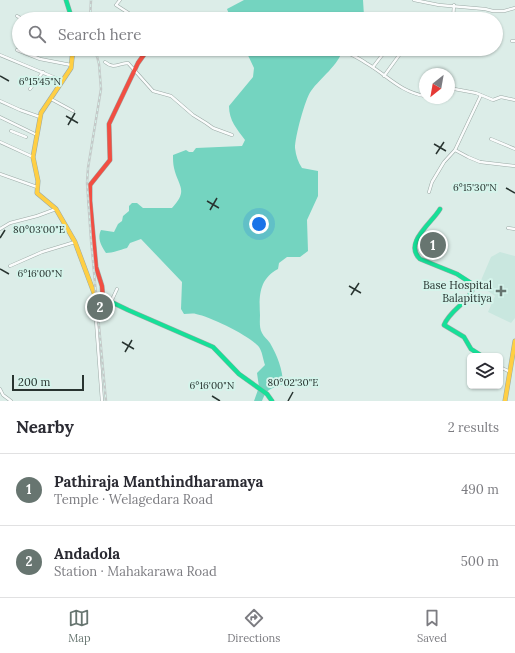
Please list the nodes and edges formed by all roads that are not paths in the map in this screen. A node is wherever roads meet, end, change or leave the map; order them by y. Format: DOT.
graph roads {
  1 [pos="66,0"];
  2 [pos="120,0"];
  3 [pos="414,0"];
  4 [pos="425,1"];
  5 [pos="454,6"];
  6 [pos="515,8"];
  7 [pos="70,12"];
  8 [pos="127,12"];
  9 [pos="453,12"];
  10 [pos="0,55"];
  11 [pos="32,56"];
  12 [pos="72,56"];
  13 [pos="144,56"];
  14 [pos="353,56"];
  15 [pos="382,56"];
  16 [pos="399,56"];
  17 [pos="105,62"];
  18 [pos="71,66"];
  19 [pos="373,68"];
  20 [pos="135,70"];
  21 [pos="43,72"];
  22 [pos="384,76"];
  23 [pos="63,81"];
  24 [pos="30,89"];
  25 [pos="455,89"];
  26 [pos="419,95"];
  27 [pos="481,95"];
  28 [pos="51,99"];
  29 [pos="0,100"];
  30 [pos="515,100"];
  31 [pos="73,111"];
  32 [pos="0,117"];
  33 [pos="41,117"];
  34 [pos="22,128"];
  35 [pos="11,131"];
  36 [pos="19,134"];
  37 [pos="232,134"];
  38 [pos="38,135"];
  39 [pos="26,138"];
  40 [pos="491,139"];
  41 [pos="0,142"];
  42 [pos="455,150"];
  43 [pos="515,150"];
  44 [pos="34,157"];
  45 [pos="515,166"];
  46 [pos="0,174"];
  47 [pos="38,188"];
  48 [pos="429,192"];
  49 [pos="56,209"];
  50 [pos="440,209"];
  51 [pos="508,228"];
  52 [pos="0,229"];
  53 [pos="515,229"];
  54 [pos="75,242"];
  55 [pos="10,266"];
  56 [pos="117,289"];
  57 [pos="94,293"];
  58 [pos="103,299"];
  59 [pos="111,302"];
  60 [pos="515,341"];
  61 [pos="476,353"];
  62 [pos="503,368"];
  63 [pos="510,372"];
  64 [pos="0,388"];
  65 [pos="11,401"];
  66 [pos="102,401"];
  67 [pos="272,401"];
  68 [pos="505,401"];
  1 -- 7 [label="main road"];
  2 -- 8 [label="street"];
  3 -- 4 [label="street"];
  4 -- 5 [label="street"];
  5 -- 6 [label="street"];
  5 -- 9 [label="street"];
  10 -- 21 [label="street"];
  11 -- 18 [label="street"];
  12 -- 18 [label="main road"];
  13 -- 20 [label="main road"];
  14 -- 19 [label="street"];
  15 -- 19 [label="street"];
  16 -- 22 [label="street"];
  17 -- 20 [label="street"];
  18 -- 23 [label="main road"];
  19 -- 22 [label="street"];
  20 -- 37 [label="street"];
  20 -- 58 [label="main road"];
  21 -- 23 [label="street"];
  21 -- 24 [label="street"];
  22 -- 26 [label="street"];
  23 -- 28 [label="main road"];
  25 -- 27 [label="street"];
  27 -- 30 [label="street"];
  27 -- 42 [label="street"];
  28 -- 31 [label="street"];
  28 -- 33 [label="main road"];
  29 -- 33 [label="street"];
  32 -- 34 [label="street"];
  33 -- 38 [label="main road"];
  34 -- 36 [label="street"];
  34 -- 38 [label="street"];
  35 -- 36 [label="street"];
  36 -- 39 [label="street"];
  38 -- 44 [label="main road"];
  40 -- 43 [label="street"];
  41 -- 44 [label="street"];
  42 -- 45 [label="street"];
  42 -- 48 [label="street"];
  44 -- 47 [label="main road"];
  46 -- 47 [label="street"];
  47 -- 49 [label="main road"];
  49 -- 52 [label="street"];
  49 -- 54 [label="main road"];
  50 -- 61 [label="main road"];
  51 -- 53 [label="street"];
  54 -- 55 [label="street"];
  54 -- 57 [label="main road"];
  56 -- 59 [label="street"];
  57 -- 58 [label="main road"];
  57 -- 66 [label="street"];
  58 -- 59 [label="main road"];
  59 -- 67 [label="main road"];
  60 -- 63 [label="main road"];
  62 -- 63 [label="street"];
  63 -- 68 [label="main road"];
  64 -- 65 [label="street"];
}
